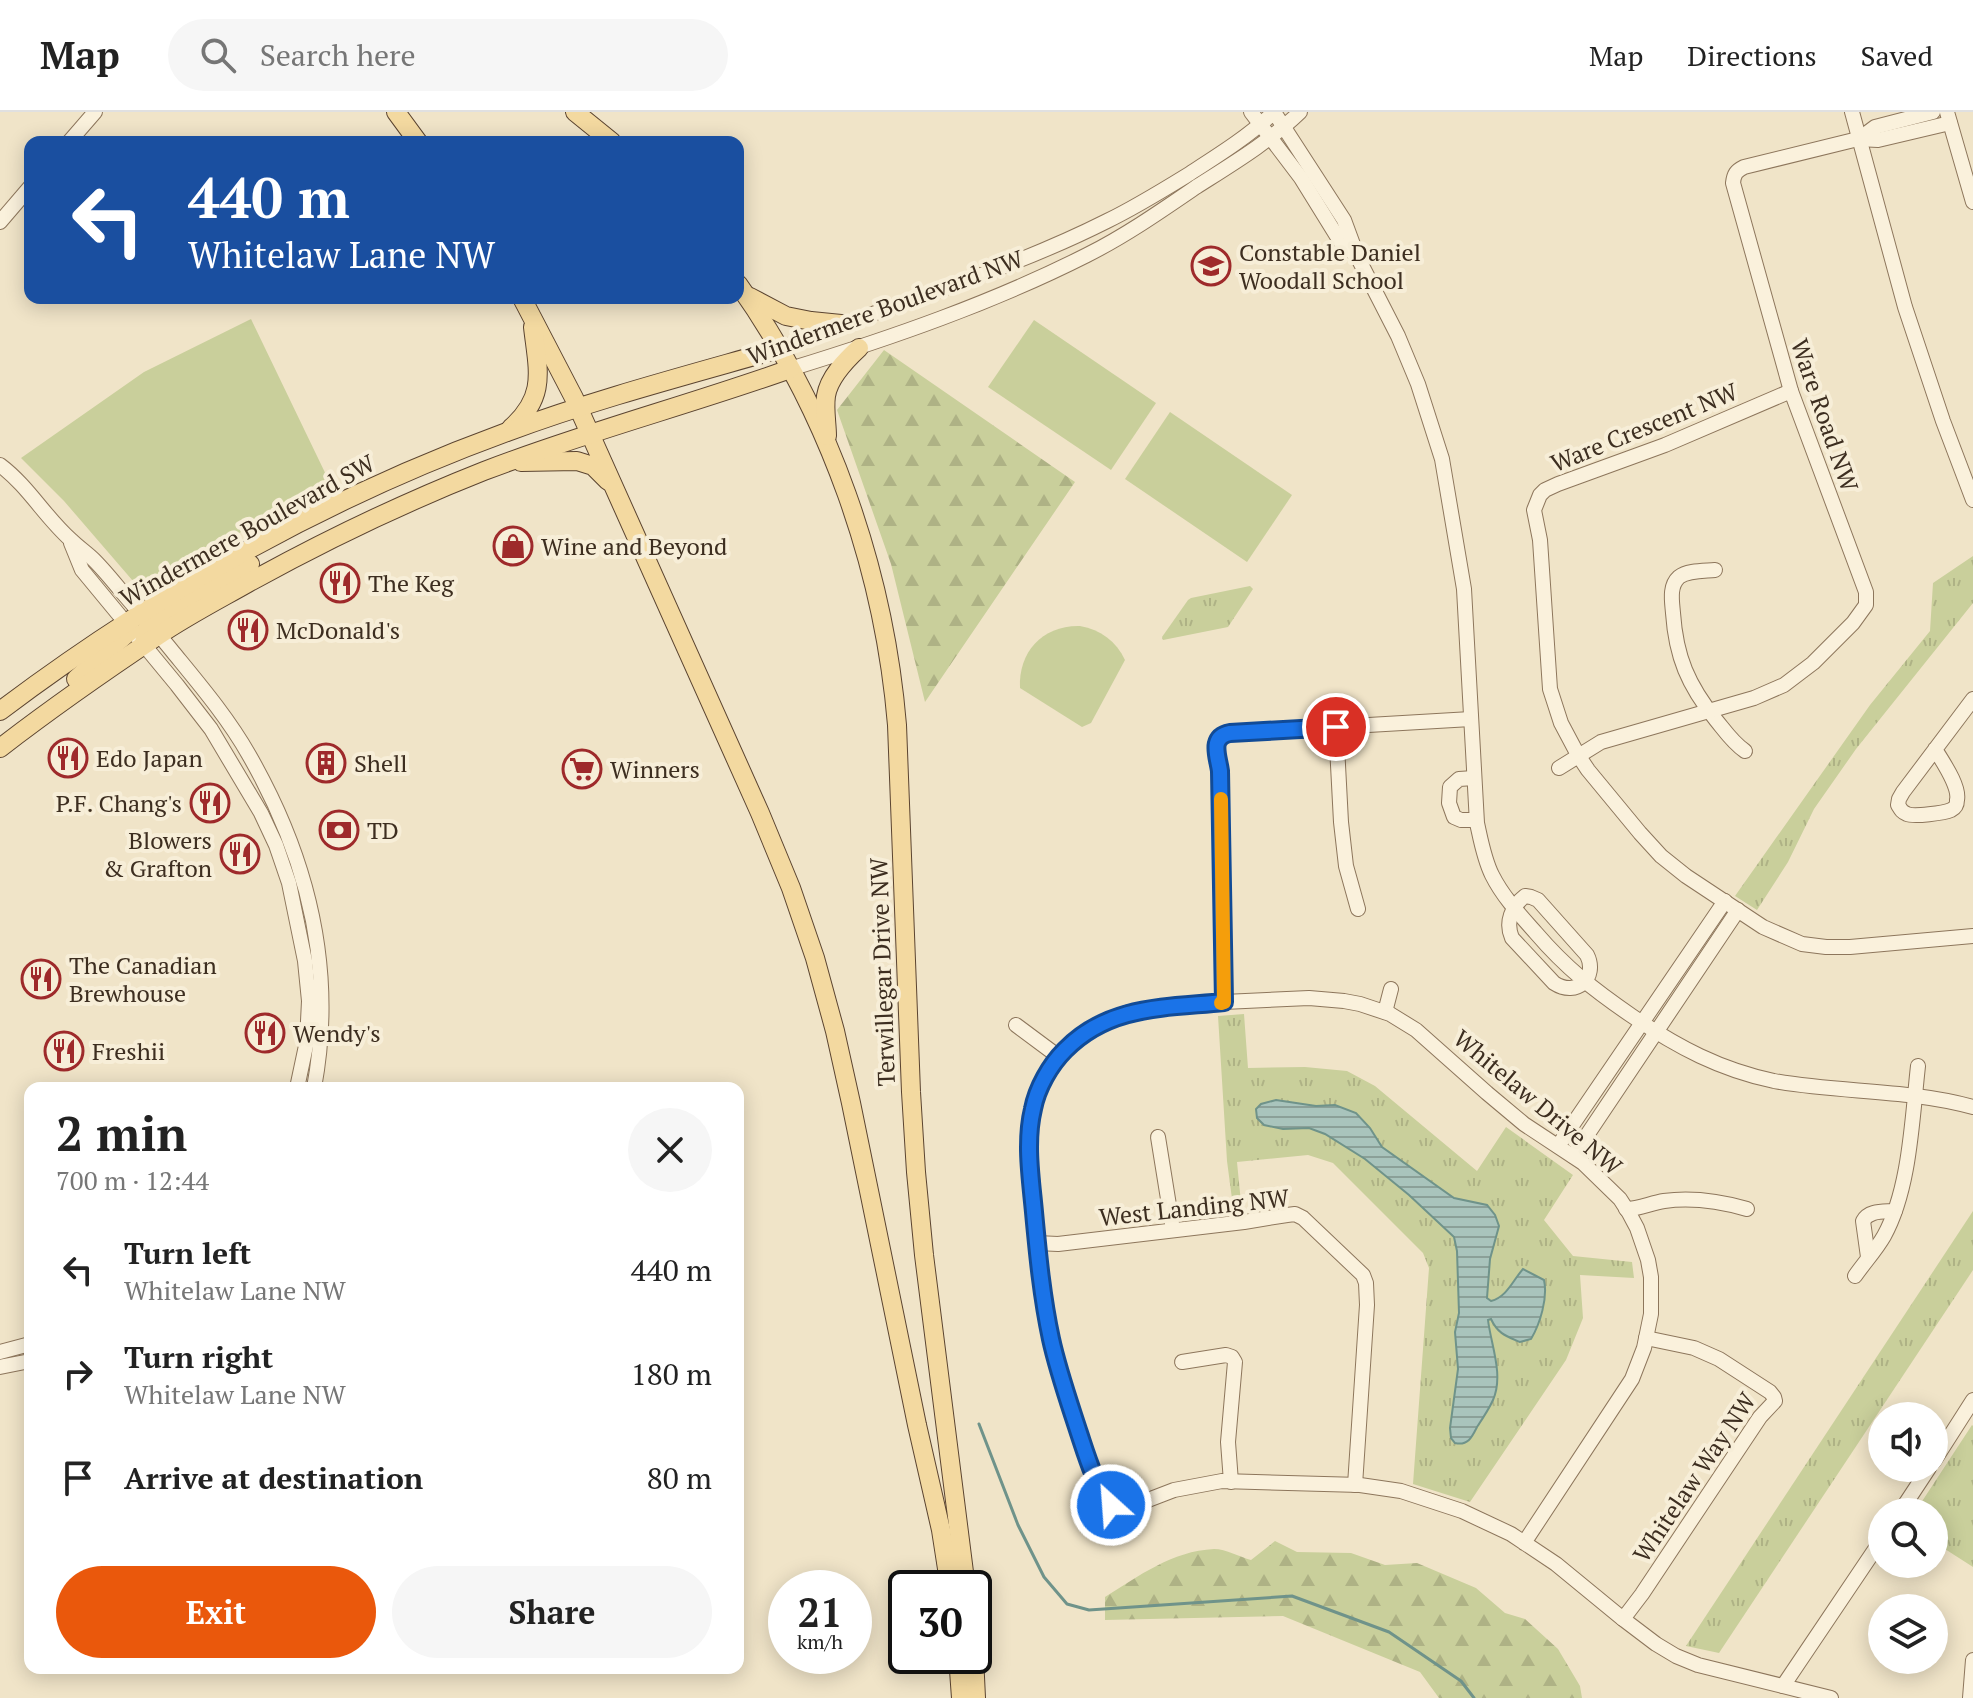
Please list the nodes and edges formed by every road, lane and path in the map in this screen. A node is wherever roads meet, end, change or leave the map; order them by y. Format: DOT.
graph roads {
  1 [pos="95,112"];
  2 [pos="396,112"];
  3 [pos="575,112"];
  4 [pos="1251,112"];
  5 [pos="1274,112"];
  6 [pos="1300,112"];
  7 [pos="1852,112"];
  8 [pos="1933,112"];
  9 [pos="1949,118"];
  10 [pos="1261,125"];
  11 [pos="1285,126"];
  12 [pos="74,136"];
  13 [pos="414,136"];
  14 [pos="605,136"];
  15 [pos="1270,137"];
  16 [pos="1858,139"];
  17 [pos="24,194"];
  18 [pos="1973,202"];
  19 [pos="0,222"];
  20 [pos="1358,258"];
  21 [pos="744,290"];
  22 [pos="744,292"];
  23 [pos="526,305"];
  24 [pos="841,324"];
  25 [pos="859,348"];
  26 [pos="779,349"];
  27 [pos="790,369"];
  28 [pos="1791,391"];
  29 [pos="579,408"];
  30 [pos="507,432"];
  31 [pos="590,433"];
  32 [pos="827,443"];
  33 [pos="510,462"];
  34 [pos="0,465"];
  35 [pos="1968,470"];
  36 [pos="616,490"];
  37 [pos="1973,500"];
  38 [pos="1715,570"];
  39 [pos="142,629"];
  40 [pos="1973,699"];
  41 [pos="0,711"];
  42 [pos="1709,711"];
  43 [pos="1471,719"];
  44 [pos="1336,727"];
  45 [pos="0,748"];
  46 [pos="1935,749"];
  47 [pos="1745,751"];
  48 [pos="1578,755"];
  49 [pos="1559,768"];
  50 [pos="1474,778"];
  51 [pos="1476,820"];
  52 [pos="1725,901"];
  53 [pos="1514,908"];
  54 [pos="1358,909"];
  55 [pos="1738,910"];
  56 [pos="1973,936"];
  57 [pos="1584,982"];
  58 [pos="1391,989"];
  59 [pos="1224,1002"];
  60 [pos="1385,1012"];
  61 [pos="1642,1023"];
  62 [pos="1016,1025"];
  63 [pos="1656,1032"];
  64 [pos="1059,1057"];
  65 [pos="1918,1066"];
  66 [pos="298,1082"];
  67 [pos="315,1082"];
  68 [pos="1915,1096"];
  69 [pos="1973,1107"];
  70 [pos="1158,1137"];
  71 [pos="1558,1146"];
  72 [pos="1573,1156"];
  73 [pos="1626,1209"];
  74 [pos="1747,1209"];
  75 [pos="1895,1211"];
  76 [pos="1173,1230"];
  77 [pos="1037,1243"];
  78 [pos="1868,1257"];
  79 [pos="1855,1276"];
  80 [pos="1646,1338"];
  81 [pos="24,1346"];
  82 [pos="0,1352"];
  83 [pos="24,1362"];
  84 [pos="1182,1362"];
  85 [pos="0,1367"];
  86 [pos="1973,1400"];
  87 [pos="1948,1439"];
  88 [pos="1231,1482"];
  89 [pos="1355,1485"];
  90 [pos="1524,1543"];
  91 [pos="1868,1560"];
  92 [pos="947,1570"];
  93 [pos="964,1570"];
  94 [pos="1623,1619"];
  95 [pos="1973,1660"];
  96 [pos="959,1674"];
  97 [pos="975,1674"];
  98 [pos="1783,1686"];
  99 [pos="961,1698"];
  100 [pos="976,1698"];
  101 [pos="1831,1698"];
  102 [pos="1970,1698"];
  1 -- 12 [label="street"];
  2 -- 13 [label="main road"];
  3 -- 14 [label="main road"];
  4 -- 10 [label="street"];
  5 -- 10 [label="street, Windermere Boulevard NW"];
  5 -- 11 [label="street"];
  6 -- 11 [label="street, Windermere Boulevard NW"];
  7 -- 16 [label="street"];
  8 -- 16 [label="street"];
  9 -- 16 [label="street"];
  9 -- 18 [label="street"];
  10 -- 15 [label="street"];
  10 -- 24 [label="street, Windermere Boulevard NW"];
  11 -- 15 [label="street, Windermere Boulevard NW"];
  11 -- 20 [label="street"];
  15 -- 20 [label="street"];
  15 -- 25 [label="street, Windermere Boulevard NW"];
  16 -- 28 [label="street, Ware Road NW"];
  16 -- 35 [label="street"];
  17 -- 19 [label="street"];
  20 -- 43 [label="street"];
  21 -- 24 [label="main road"];
  22 -- 26 [label="main road, Terwillegar Drive NW"];
  23 -- 29 [label="main road, Terwillegar Drive NW"];
  23 -- 30 [label="main road"];
  24 -- 26 [label="street, Windermere Boulevard NW"];
  25 -- 27 [label="street, Windermere Boulevard NW"];
  25 -- 32 [label="main road"];
  26 -- 27 [label="main road, Terwillegar Drive NW"];
  26 -- 29 [label="main road, Windermere Boulevard NW"];
  27 -- 31 [label="main road, Windermere Boulevard NW"];
  27 -- 32 [label="main road, Terwillegar Drive NW"];
  28 -- 42 [label="street, Ware Road NW"];
  28 -- 48 [label="street, Ware Crescent NW"];
  29 -- 30 [label="main road, Windermere Boulevard SW"];
  29 -- 31 [label="main road, Terwillegar Drive NW"];
  30 -- 39 [label="main road, Windermere Boulevard SW"];
  31 -- 33 [label="main road, Windermere Boulevard SW"];
  31 -- 36 [label="main road, Terwillegar Drive NW"];
  32 -- 93 [label="main road, Terwillegar Drive NW"];
  33 -- 36 [label="main road"];
  33 -- 39 [label="main road, Windermere Boulevard SW"];
  34 -- 39 [label="street"];
  35 -- 37 [label="street"];
  36 -- 92 [label="main road, Terwillegar Drive NW"];
  38 -- 42 [label="street"];
  39 -- 41 [label="main road, Windermere Boulevard SW"];
  39 -- 45 [label="main road, Windermere Boulevard SW"];
  39 -- 66 [label="street"];
  39 -- 67 [label="street"];
  40 -- 46 [label="street"];
  42 -- 47 [label="street"];
  42 -- 48 [label="street, Ware Road NW"];
  43 -- 44 [label="street"];
  43 -- 50 [label="street"];
  44 -- 54 [label="street"];
  44 -- 59 [label="street"];
  46 -- 46 [label="street"];
  48 -- 49 [label="street"];
  48 -- 52 [label="street, Ware Crescent NW"];
  50 -- 51 [label="street"];
  50 -- 51 [label="street"];
  51 -- 53 [label="street"];
  52 -- 55 [label="street, Ware Crescent NW"];
  52 -- 61 [label="street"];
  53 -- 57 [label="street"];
  53 -- 57 [label="street"];
  53 -- 57 [label="street"];
  55 -- 56 [label="street, Ware Crescent NW"];
  55 -- 63 [label="street"];
  57 -- 61 [label="street"];
  58 -- 60 [label="street"];
  59 -- 60 [label="street, Whitelaw Drive NW"];
  59 -- 64 [label="street, Whitelaw Drive NW"];
  60 -- 71 [label="street, Whitelaw Drive NW"];
  61 -- 63 [label="street"];
  61 -- 71 [label="street"];
  62 -- 64 [label="street"];
  63 -- 68 [label="street"];
  63 -- 72 [label="street"];
  64 -- 77 [label="street, Whitelaw Drive NW"];
  65 -- 68 [label="street"];
  68 -- 69 [label="street"];
  68 -- 75 [label="street"];
  70 -- 76 [label="street"];
  71 -- 72 [label="street, Whitelaw Drive NW"];
  72 -- 73 [label="street, Whitelaw Drive NW"];
  73 -- 74 [label="street"];
  73 -- 80 [label="street, Whitelaw Drive NW"];
  75 -- 78 [label="street"];
  75 -- 78 [label="street"];
  76 -- 77 [label="street, West Landing NW"];
  76 -- 89 [label="street, West Landing NW"];
  77 -- 88 [label="street, Whitelaw Drive NW"];
  78 -- 79 [label="street"];
  80 -- 90 [label="street, Whitelaw Drive NW"];
  80 -- 94 [label="street, Whitelaw Way NW"];
  81 -- 82 [label="street"];
  83 -- 85 [label="street"];
  84 -- 88 [label="street"];
  86 -- 87 [label="street"];
  88 -- 89 [label="street"];
  89 -- 90 [label="street"];
  90 -- 94 [label="street"];
  91 -- 98 [label="street"];
  94 -- 98 [label="street"];
  95 -- 102 [label="street"];
  96 -- 99 [label="main road"];
  97 -- 100 [label="main road"];
  98 -- 101 [label="street"];
}
